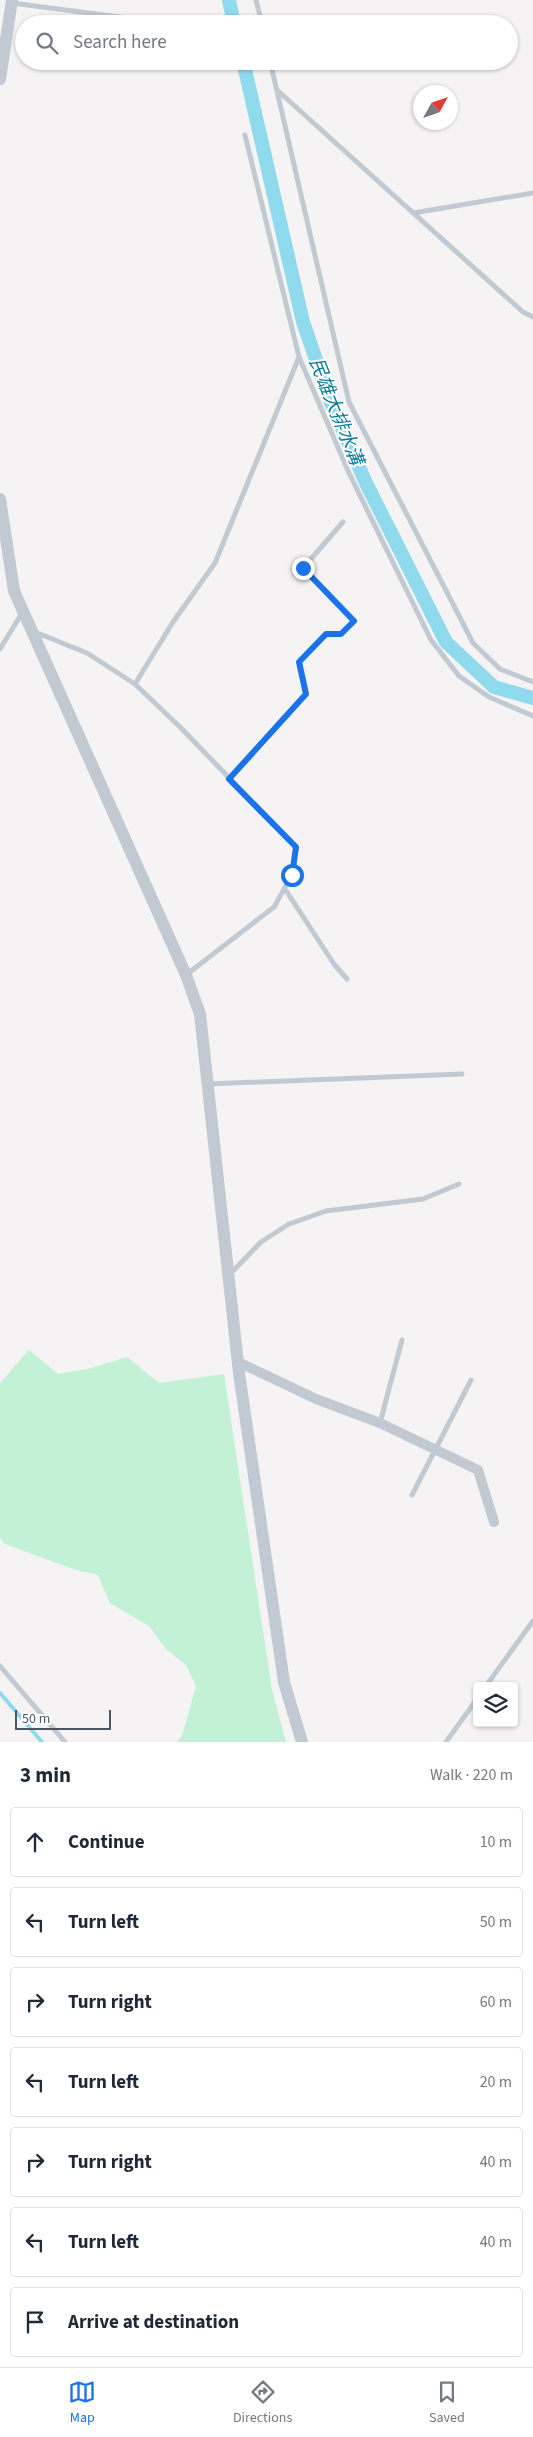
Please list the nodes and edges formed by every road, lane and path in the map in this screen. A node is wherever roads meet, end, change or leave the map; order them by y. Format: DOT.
graph roads {
  1 [pos="256,0"];
  2 [pos="12,1"];
  3 [pos="109,15"];
  4 [pos="260,15"];
  5 [pos="272,70"];
  6 [pos="0,79"];
  7 [pos="277,90"];
  8 [pos="245,135"];
  9 [pos="533,193"];
  10 [pos="413,213"];
  11 [pos="533,317"];
  12 [pos="299,356"];
  13 [pos="0,499"];
  14 [pos="343,522"];
  15 [pos="23,612"];
  16 [pos="31,630"];
  17 [pos="0,649"];
  18 [pos="533,682"];
  19 [pos="135,684"];
  20 [pos="533,716"];
  21 [pos="229,779"];
  22 [pos="285,889"];
  23 [pos="186,975"];
  24 [pos="348,979"];
  25 [pos="462,1074"];
  26 [pos="207,1084"];
  27 [pos="459,1184"];
  28 [pos="228,1276"];
  29 [pos="402,1340"];
  30 [pos="238,1362"];
  31 [pos="471,1380"];
  32 [pos="380,1423"];
  33 [pos="435,1450"];
  34 [pos="412,1495"];
  35 [pos="494,1522"];
  36 [pos="533,1620"];
  37 [pos="0,1666"];
  38 [pos="489,1682"];
  39 [pos="473,1705"];
  40 [pos="65,1742"];
  41 [pos="302,1742"];
  42 [pos="446,1742"];
  1 -- 4 [label="lane"];
  2 -- 3 [label="lane"];
  2 -- 6 [label="street"];
  5 -- 7 [label="lane"];
  7 -- 10 [label="lane"];
  7 -- 18 [label="lane"];
  8 -- 12 [label="lane"];
  9 -- 10 [label="lane"];
  10 -- 11 [label="lane"];
  12 -- 19 [label="lane"];
  12 -- 20 [label="lane"];
  13 -- 15 [label="street"];
  14 -- 21 [label="lane"];
  15 -- 16 [label="street"];
  15 -- 17 [label="lane"];
  16 -- 19 [label="lane"];
  16 -- 23 [label="street"];
  19 -- 21 [label="lane"];
  21 -- 22 [label="lane"];
  22 -- 23 [label="lane"];
  22 -- 24 [label="lane"];
  23 -- 26 [label="street"];
  25 -- 26 [label="lane"];
  26 -- 28 [label="street"];
  27 -- 28 [label="lane"];
  28 -- 30 [label="street"];
  29 -- 32 [label="lane"];
  30 -- 32 [label="street"];
  30 -- 41 [label="street"];
  31 -- 33 [label="lane"];
  32 -- 33 [label="street"];
  33 -- 34 [label="lane"];
  33 -- 35 [label="street"];
  36 -- 38 [label="lane"];
  37 -- 40 [label="lane"];
  39 -- 42 [label="lane"];
}
